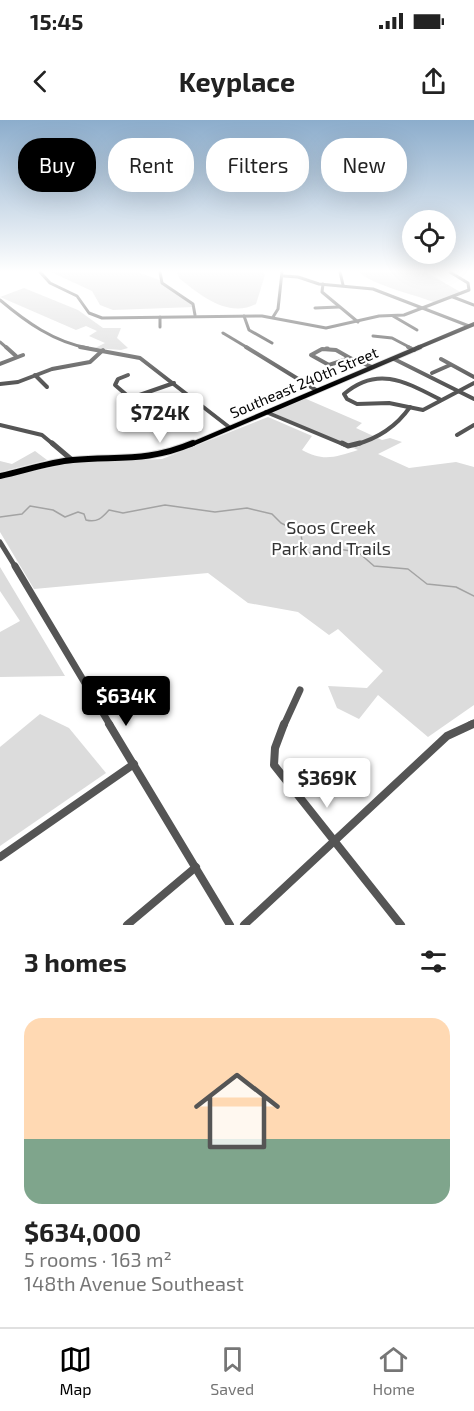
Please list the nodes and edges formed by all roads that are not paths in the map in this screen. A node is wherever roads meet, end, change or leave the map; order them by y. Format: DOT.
graph roads {
  1 [pos="10,310"];
  2 [pos="84,310"];
  3 [pos="194,310"];
  4 [pos="278,310"];
  5 [pos="342,310"];
  6 [pos="416,310"];
  7 [pos="426,310"];
  8 [pos="195,315"];
  9 [pos="244,315"];
  10 [pos="393,316"];
  11 [pos="160,317"];
  12 [pos="273,317"];
  13 [pos="98,318"];
  14 [pos="358,322"];
  15 [pos="470,326"];
  16 [pos="160,327"];
  17 [pos="417,330"];
  18 [pos="223,333"];
  19 [pos="373,336"];
  20 [pos="0,342"];
  21 [pos="272,343"];
  22 [pos="414,350"];
  23 [pos="104,351"];
  24 [pos="23,355"];
  25 [pos="16,356"];
  26 [pos="350,358"];
  27 [pos="394,359"];
  28 [pos="441,359"];
  29 [pos="0,364"];
  30 [pos="450,365"];
  31 [pos="372,367"];
  32 [pos="432,373"];
  33 [pos="35,375"];
  34 [pos="128,375"];
  35 [pos="474,376"];
  36 [pos="474,382"];
  37 [pos="174,383"];
  38 [pos="0,384"];
  39 [pos="7,384"];
  40 [pos="47,387"];
  41 [pos="0,389"];
  42 [pos="316,390"];
  43 [pos="458,391"];
  44 [pos="131,398"];
  45 [pos="474,399"];
  46 [pos="441,400"];
  47 [pos="410,407"];
  48 [pos="144,410"];
  49 [pos="266,412"];
  50 [pos="0,425"];
  51 [pos="474,425"];
  52 [pos="229,427"];
  53 [pos="457,435"];
  54 [pos="72,460"];
  55 [pos="0,476"];
  56 [pos="0,542"];
  57 [pos="300,690"];
  58 [pos="472,724"];
  59 [pos="134,764"];
  60 [pos="335,840"];
  61 [pos="0,857"];
  62 [pos="196,867"];
  63 [pos="127,925"];
  64 [pos="230,925"];
  65 [pos="244,925"];
  66 [pos="401,925"];
  1 -- 23 [label="street"];
  2 -- 13 [label="street"];
  3 -- 8 [label="street"];
  4 -- 12 [label="street"];
  5 -- 14 [label="street"];
  6 -- 10 [label="street"];
  7 -- 15 [label="street"];
  8 -- 9 [label="street"];
  8 -- 11 [label="street"];
  9 -- 12 [label="street"];
  9 -- 21 [label="street"];
  10 -- 14 [label="street"];
  10 -- 17 [label="street"];
  11 -- 13 [label="street"];
  11 -- 16 [label="street"];
  12 -- 14 [label="street"];
  15 -- 22 [label="main road, Southeast 240th Street"];
  18 -- 42 [label="street"];
  19 -- 22 [label="street"];
  20 -- 25 [label="street"];
  22 -- 27 [label="main road, Southeast 240th Street"];
  23 -- 33 [label="street"];
  23 -- 37 [label="street"];
  24 -- 25 [label="street"];
  25 -- 29 [label="street"];
  26 -- 26 [label="street"];
  26 -- 31 [label="street"];
  27 -- 31 [label="main road, Southeast 240th Street"];
  27 -- 43 [label="street"];
  28 -- 30 [label="street"];
  30 -- 32 [label="street"];
  30 -- 35 [label="street"];
  31 -- 42 [label="main road, Southeast 240th Street"];
  33 -- 39 [label="street"];
  33 -- 40 [label="street"];
  34 -- 44 [label="street"];
  36 -- 43 [label="street"];
  37 -- 44 [label="street"];
  37 -- 52 [label="street"];
  38 -- 39 [label="street"];
  39 -- 41 [label="street"];
  42 -- 49 [label="main road, Southeast 240th Street"];
  43 -- 45 [label="street"];
  43 -- 46 [label="street"];
  44 -- 48 [label="street"];
  46 -- 47 [label="street"];
  46 -- 47 [label="street"];
  47 -- 49 [label="street"];
  49 -- 52 [label="main road, Southeast 240th Street"];
  50 -- 54 [label="street"];
  51 -- 53 [label="street"];
  52 -- 54 [label="main road, Southeast 240th Street"];
  54 -- 55 [label="main road, Southeast 240th Street"];
  56 -- 59 [label="street"];
  57 -- 60 [label="street"];
  58 -- 60 [label="street"];
  59 -- 61 [label="street"];
  59 -- 62 [label="street"];
  60 -- 65 [label="street"];
  60 -- 66 [label="street"];
  62 -- 63 [label="street"];
  62 -- 64 [label="street"];
}
